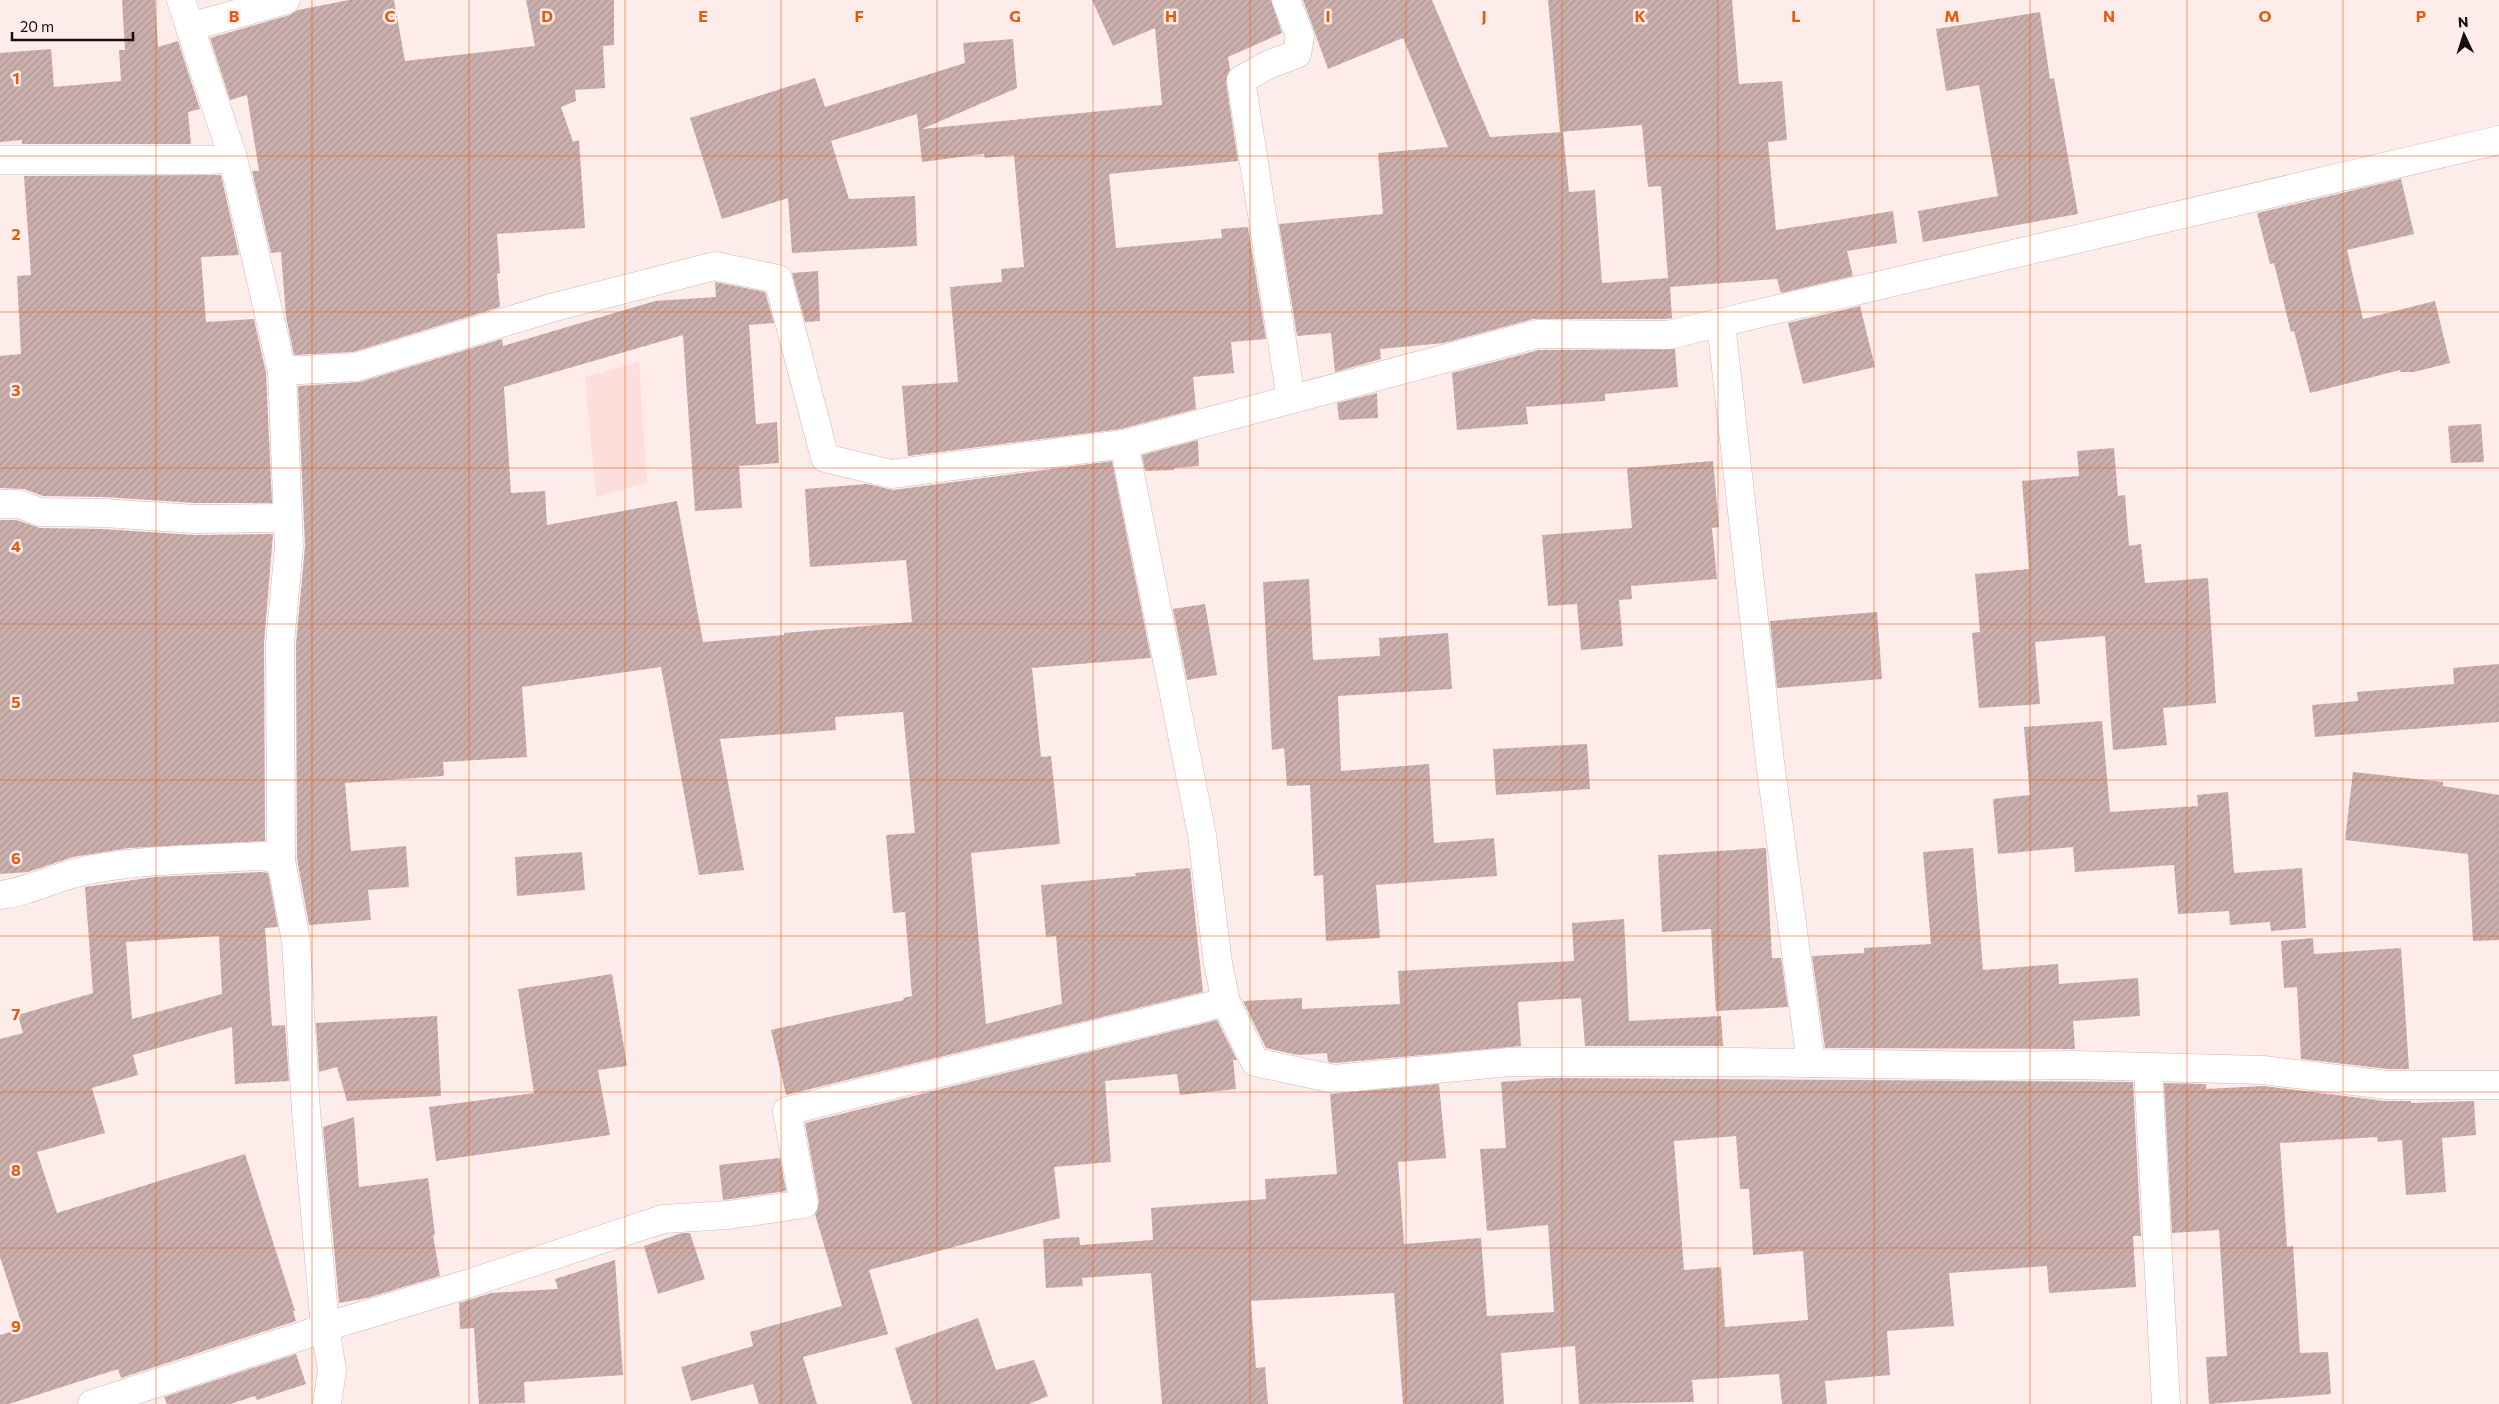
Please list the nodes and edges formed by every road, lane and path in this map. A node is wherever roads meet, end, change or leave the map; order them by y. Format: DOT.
graph roads {
  1 [pos="181,0"];
  2 [pos="286,0"];
  3 [pos="1286,0"];
  4 [pos="190,27"];
  5 [pos="2499,140"];
  6 [pos="233,158"];
  7 [pos="0,160"];
  8 [pos="1721,322"];
  9 [pos="282,371"];
  10 [pos="1291,399"];
  11 [pos="1124,444"];
  12 [pos="0,504"];
  13 [pos="288,518"];
  14 [pos="281,860"];
  15 [pos="0,895"];
  16 [pos="1226,1002"];
  17 [pos="1811,1063"];
  18 [pos="2148,1068"];
  19 [pos="2499,1085"];
  20 [pos="325,1327"];
  21 [pos="92,1404"];
  22 [pos="327,1404"];
  23 [pos="2166,1404"];
  1 -- 4 [label="street"];
  2 -- 4 [label="street"];
  3 -- 10 [label="street"];
  4 -- 6 [label="street"];
  5 -- 8 [label="street"];
  6 -- 7 [label="street"];
  6 -- 9 [label="street"];
  8 -- 10 [label="street"];
  8 -- 17 [label="street"];
  9 -- 11 [label="street"];
  9 -- 13 [label="street"];
  10 -- 11 [label="street"];
  11 -- 16 [label="street"];
  12 -- 13 [label="street"];
  13 -- 14 [label="street"];
  14 -- 15 [label="street"];
  14 -- 20 [label="street"];
  16 -- 17 [label="street"];
  16 -- 20 [label="street"];
  17 -- 18 [label="street"];
  18 -- 19 [label="street"];
  18 -- 23 [label="street"];
  20 -- 21 [label="street"];
  20 -- 22 [label="street"];
}
